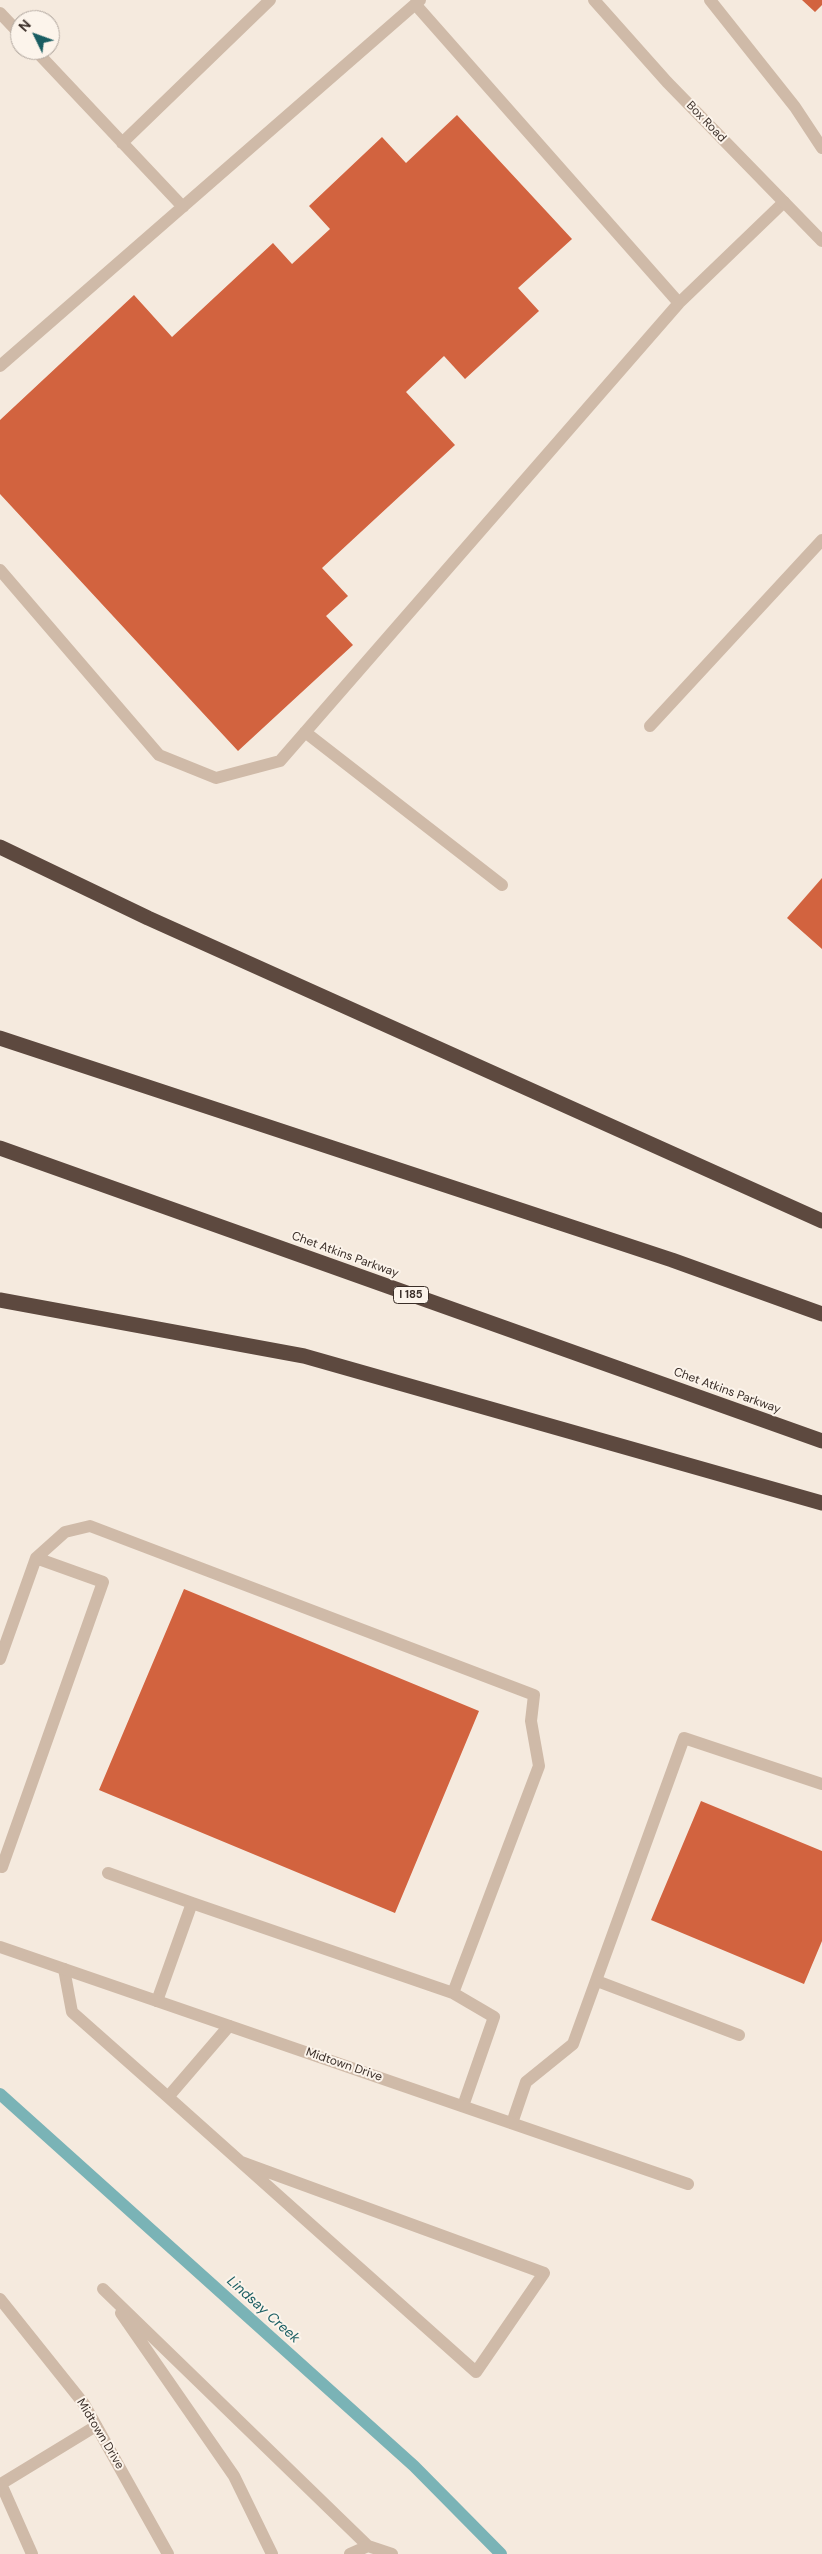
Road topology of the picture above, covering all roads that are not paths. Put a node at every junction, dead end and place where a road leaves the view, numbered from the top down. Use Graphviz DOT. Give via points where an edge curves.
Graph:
graph roads {
  1 [pos="270,0"];
  2 [pos="594,0"];
  3 [pos="710,0"];
  4 [pos="417,2"];
  5 [pos="0,13"];
  6 [pos="10,24"];
  7 [pos="44,60"];
  8 [pos="122,143"];
  9 [pos="822,148"];
  10 [pos="784,202"];
  11 [pos="183,207"];
  12 [pos="822,241"];
  13 [pos="679,303"];
  14 [pos="0,366"];
  15 [pos="822,540"];
  16 [pos="0,570"];
  17 [pos="650,726"];
  18 [pos="305,732"];
  19 [pos="0,846"];
  20 [pos="502,885"];
  21 [pos="0,1038"];
  22 [pos="0,1148"];
  23 [pos="822,1221"];
  24 [pos="0,1300"];
  25 [pos="822,1314"];
  26 [pos="822,1441"];
  27 [pos="822,1503"];
  28 [pos="36,1558"];
  29 [pos="0,1659"];
  30 [pos="822,1784"];
  31 [pos="0,1866"];
  32 [pos="108,1873"];
  33 [pos="192,1903"];
  34 [pos="0,1947"];
  35 [pos="64,1969"];
  36 [pos="597,1981"];
  37 [pos="453,1993"];
  38 [pos="157,2001"];
  39 [pos="228,2026"];
  40 [pos="740,2035"];
  41 [pos="168,2097"];
  42 [pos="463,2106"];
  43 [pos="512,2123"];
  44 [pos="241,2162"];
  45 [pos="688,2184"];
  46 [pos="0,2299"];
  47 [pos="96,2426"];
  48 [pos="368,2546"];
  49 [pos="32,2554"];
  50 [pos="168,2554"];
  51 [pos="272,2554"];
  52 [pos="350,2554"];
  53 [pos="392,2554"];
  1 -- 8 [label="street"];
  2 -- 10 [label="street, Box Road" via="667,82"];
  3 -- 9 [label="street" via="795,107"];
  4 -- 11 [label="street"];
  4 -- 13 [label="street"];
  5 -- 6 [label="street"];
  7 -- 8 [label="street"];
  8 -- 11 [label="street"];
  10 -- 12 [label="street, Box Road"];
  10 -- 13 [label="street"];
  11 -- 14 [label="street"];
  13 -- 18 [label="street"];
  15 -- 17 [label="street"];
  16 -- 18 [label="street" via="159,755 216,778 280,760"];
  18 -- 20 [label="street"];
  19 -- 23 [label="highway" via="148,918"];
  21 -- 25 [label="highway" via="672,1260"];
  22 -- 26 [label="highway, Chet Atkins Parkway / I 185"];
  24 -- 27 [label="highway" via="304,1356"];
  28 -- 29 [label="street"];
  28 -- 31 [label="street" via="103,1582"];
  28 -- 37 [label="street" via="65,1532 90,1526 534,1694 531,1721 539,1766"];
  30 -- 36 [label="street" via="684,1738"];
  32 -- 33 [label="street"];
  33 -- 37 [label="street"];
  33 -- 38 [label="street"];
  34 -- 35 [label="street, Midtown Drive"];
  35 -- 38 [label="street, Midtown Drive"];
  35 -- 41 [label="street" via="72,2012"];
  36 -- 40 [label="street"];
  36 -- 43 [label="street" via="573,2044 526,2082"];
  37 -- 42 [label="street" via="494,2017"];
  38 -- 39 [label="street, Midtown Drive"];
  39 -- 41 [label="street"];
  39 -- 42 [label="street, Midtown Drive"];
  41 -- 44 [label="street"];
  42 -- 43 [label="street, Midtown Drive"];
  43 -- 45 [label="street, Midtown Drive"];
  44 -- 44 [label="street" via="476,2372 544,2273 360,2206"];
  46 -- 47 [label="street, Midtown Drive" via="84,2404"];
  47 -- 49 [label="street" via="1,2484"];
  47 -- 50 [label="street, Midtown Drive"];
  48 -- 51 [label="street" via="103,2289 234,2476"];
  48 -- 52 [label="street"];
  48 -- 53 [label="street"];
}
